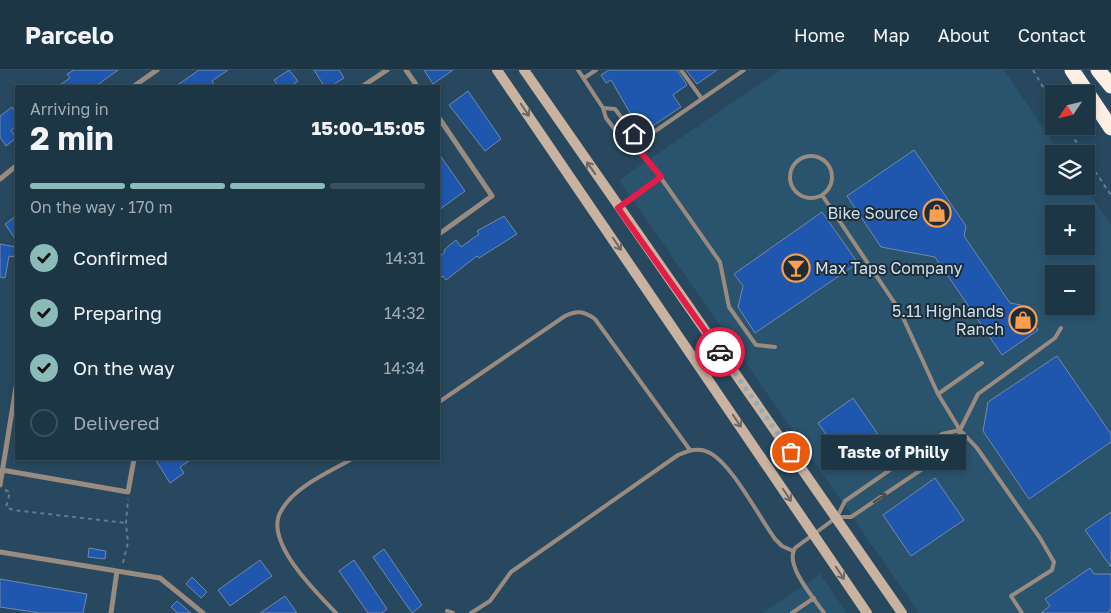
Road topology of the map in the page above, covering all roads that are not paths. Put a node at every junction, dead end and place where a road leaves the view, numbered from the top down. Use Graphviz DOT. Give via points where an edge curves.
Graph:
graph roads {
  1 [pos="157,70"];
  2 [pos="387,70"];
  3 [pos="406,70"];
  4 [pos="497,70"];
  5 [pos="524,70"];
  6 [pos="578,70"];
  7 [pos="596,70"];
  8 [pos="681,70"];
  9 [pos="744,70"];
  10 [pos="1072,70"];
  11 [pos="1098,70"];
  12 [pos="584,78"];
  13 [pos="135,85"];
  14 [pos="364,85"];
  15 [pos="416,85"];
  16 [pos="1111,86"];
  17 [pos="702,99"];
  18 [pos="603,108"];
  19 [pos="440,119"];
  20 [pos="1111,128"];
  21 [pos="648,136"];
  22 [pos="639,150"];
  23 [pos="15,167"];
  24 [pos="661,177"];
  25 [pos="0,179"];
  26 [pos="822,195"];
  27 [pos="618,208"];
  28 [pos="440,233"];
  29 [pos="1061,328"];
  30 [pos="775,346"];
  31 [pos="982,363"];
  32 [pos="15,393"];
  33 [pos="938,394"];
  34 [pos="440,401"];
  35 [pos="960,430"];
  36 [pos="690,450"];
  37 [pos="134,460"];
  38 [pos="350,460"];
  39 [pos="2,470"];
  40 [pos="0,484"];
  41 [pos="837,517"];
  42 [pos="814,534"];
  43 [pos="793,551"];
  44 [pos="0,552"];
  45 [pos="117,571"];
  46 [pos="814,598"];
  47 [pos="447,611"];
  48 [pos="111,613"];
  49 [pos="203,613"];
  50 [pos="336,613"];
  51 [pos="453,613"];
  52 [pos="471,613"];
  53 [pos="792,613"];
  54 [pos="824,613"];
  55 [pos="867,613"];
  56 [pos="902,613"];
  57 [pos="1022,613"];
  1 -- 13 [label="street"];
  2 -- 14 [label="street"];
  3 -- 15 [label="street"];
  4 -- 42 [label="main road, one-way"];
  27 -- 5 [label="main road, one-way"];
  6 -- 12 [label="lane"];
  7 -- 12 [label="lane"];
  8 -- 17 [label="lane"];
  9 -- 17 [label="lane"];
  10 -- 20 [label="highway"];
  11 -- 16 [label="highway"];
  12 -- 18 [label="lane"];
  17 -- 21 [label="lane"];
  18 -- 22 [label="lane" via="606,118 629,148"];
  18 -- 22 [label="lane" via="615,109 640,142"];
  19 -- 28 [label="street" via="492,196"];
  22 -- 24 [label="lane"];
  23 -- 25 [label="street"];
  24 -- 27 [label="lane"];
  24 -- 30 [label="lane" via="720,262 727,301 737,321 756,345"];
  26 -- 26 [label="lane" via="831,185 829,166 819,157 799,159 790,171 795,192 808,198"];
  26 -- 33 [label="lane" via="896,304"];
  27 -- 41 [label="main road"];
  29 -- 35 [label="lane" via="1055,338 978,394"];
  31 -- 33 [label="lane"];
  32 -- 39 [label="street"];
  33 -- 35 [label="lane"];
  34 -- 36 [label="lane" via="576,311 595,319"];
  35 -- 41 [label="lane" via="942,434 845,501"];
  41 -- 35 [label="lane, one-way" via="851,517 944,456 958,445"];
  35 -- 57 [label="lane" via="977,448 1054,562 1052,570 1011,596"];
  36 -- 43 [label="lane" via="708,452 721,461 775,538"];
  36 -- 52 [label="lane" via="678,455 511,572 490,601"];
  37 -- 39 [label="street" via="128,492"];
  38 -- 50 [label="lane" via="293,497 281,510 276,526 283,549"];
  39 -- 40 [label="street"];
  41 -- 42 [label="lane"];
  41 -- 56 [label="main road"];
  42 -- 43 [label="lane"];
  42 -- 55 [label="main road, one-way"];
  43 -- 46 [label="lane" via="792,564"];
  44 -- 45 [label="street"];
  45 -- 48 [label="street"];
  45 -- 49 [label="street" via="165,580"];
  46 -- 53 [label="lane"];
  46 -- 54 [label="lane"];
  47 -- 51 [label="lane"];
}
